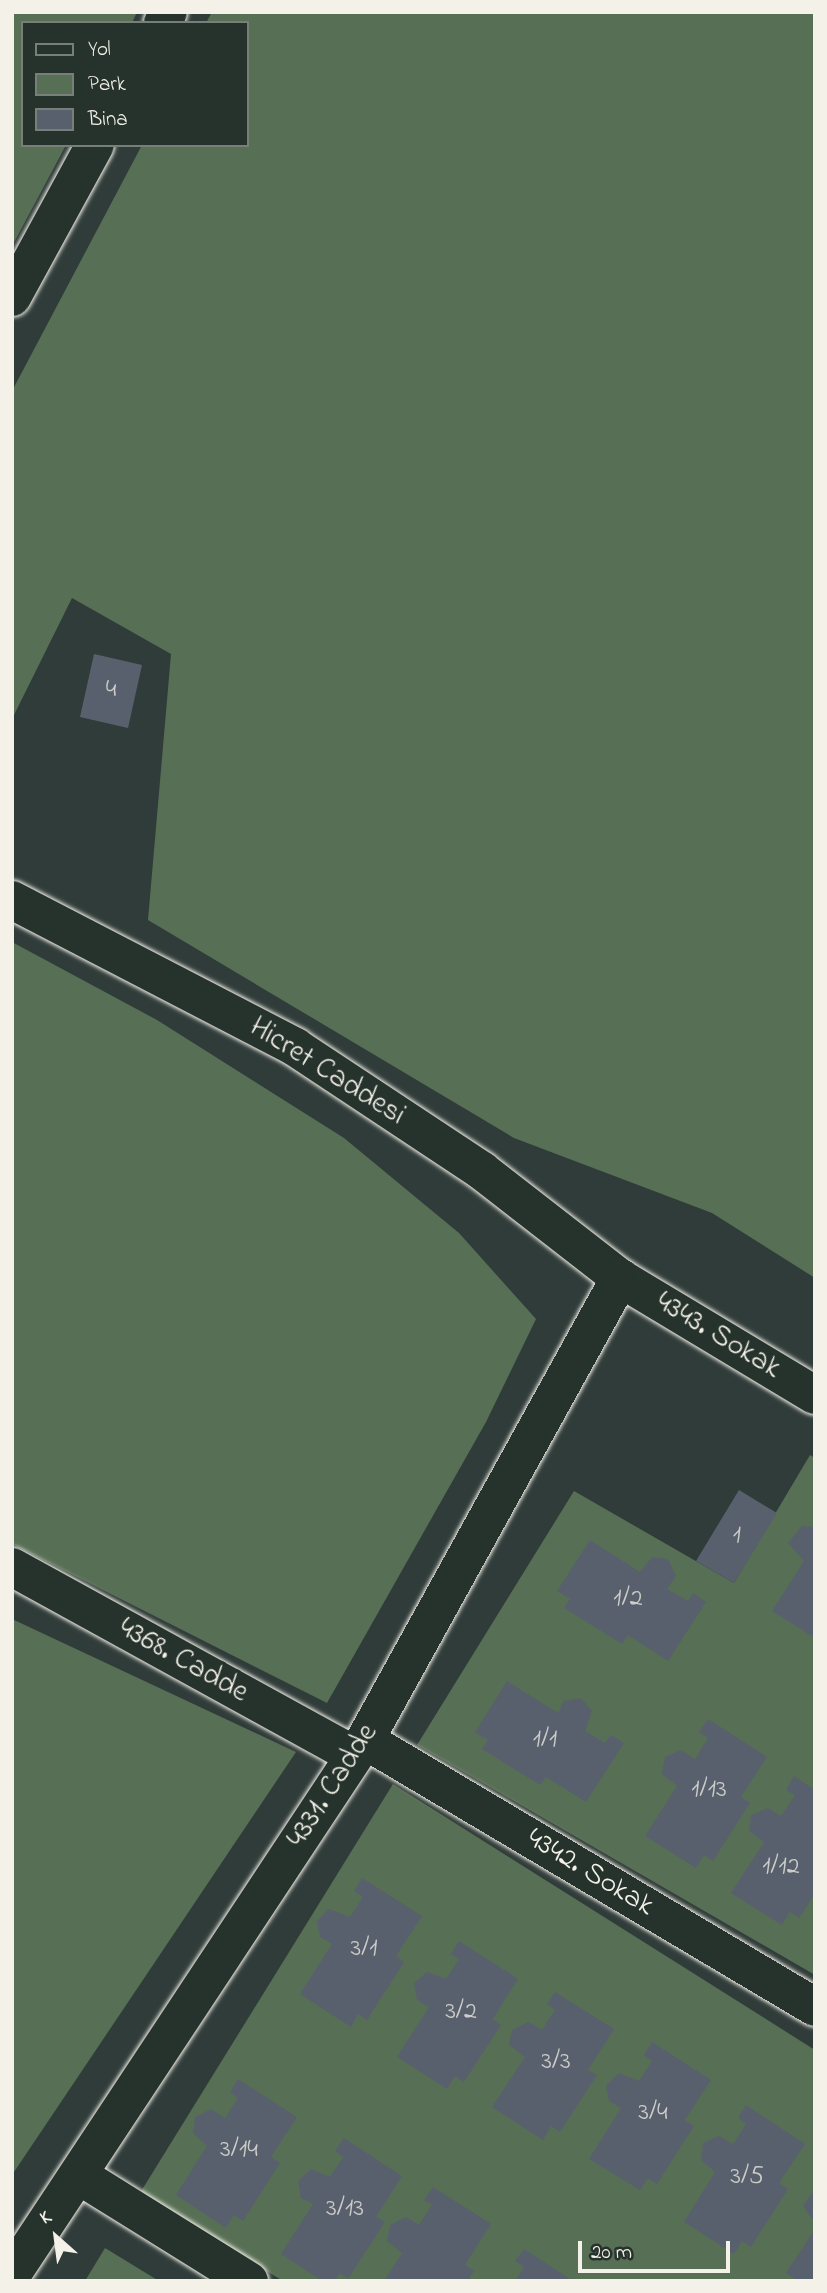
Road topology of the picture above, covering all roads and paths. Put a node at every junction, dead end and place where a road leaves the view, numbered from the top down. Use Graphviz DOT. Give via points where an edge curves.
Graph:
graph roads {
  1 [pos="95,147"];
  2 [pos="12,297"];
  3 [pos="12,900"];
  4 [pos="621,1278"];
  5 [pos="815,1395"];
  6 [pos="12,1567"];
  7 [pos="359,1748"];
  8 [pos="815,2007"];
  9 [pos="80,2176"];
  10 [pos="12,2274"];
  11 [pos="248,2281"];
  1 -- 2 [label="street"];
  3 -- 4 [label="street, Hicret Caddesi" via="295,1046 482,1171"];
  4 -- 5 [label="street, 4343. Sokak"];
  4 -- 7 [label="street, 4331. Cadde"];
  6 -- 7 [label="street, 4368. Cadde"];
  7 -- 8 [label="street, 4342. Sokak"];
  7 -- 9 [label="street, 4331. Cadde"];
  9 -- 10 [label="street, 4331. Cadde"];
  9 -- 11 [label="street"];
}
